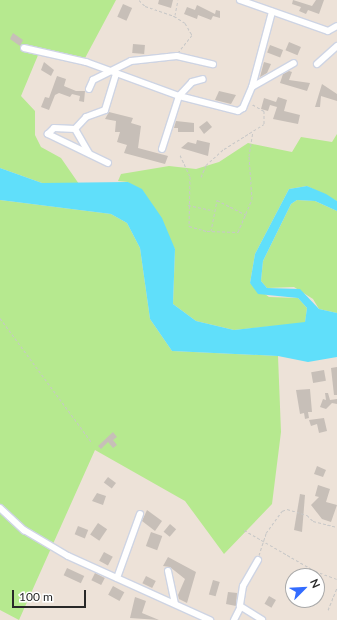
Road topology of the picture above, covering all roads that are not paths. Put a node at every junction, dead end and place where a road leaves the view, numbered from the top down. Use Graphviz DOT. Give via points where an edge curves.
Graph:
graph roads {
  1 [pos="240,0"];
  2 [pos="272,12"];
  3 [pos="337,26"];
  4 [pos="337,46"];
  5 [pos="24,48"];
  6 [pos="294,63"];
  7 [pos="214,64"];
  8 [pos="317,64"];
  9 [pos="113,73"];
  10 [pos="203,79"];
  11 [pos="252,87"];
  12 [pos="89,89"];
  13 [pos="179,96"];
  14 [pos="75,129"];
  15 [pos="162,149"];
  16 [pos="89,154"];
  17 [pos="108,163"];
  18 [pos="0,508"];
  19 [pos="140,514"];
  20 [pos="258,560"];
  21 [pos="168,571"];
  22 [pos="117,578"];
  23 [pos="175,603"];
  24 [pos="240,608"];
  25 [pos="210,620"];
  26 [pos="234,620"];
  27 [pos="262,620"];
  1 -- 2 [label="street"];
  2 -- 3 [label="street" via="328,31"];
  2 -- 11 [label="street"];
  4 -- 8 [label="street"];
  5 -- 9 [label="street" via="86,62"];
  6 -- 11 [label="street"];
  7 -- 9 [label="street" via="177,56 131,60"];
  9 -- 12 [label="street" via="92,80"];
  9 -- 13 [label="street"];
  9 -- 14 [label="street" via="105,110 86,117"];
  10 -- 13 [label="street" via="192,82"];
  11 -- 13 [label="street" via="244,108 238,111"];
  13 -- 15 [label="street"];
  14 -- 16 [label="street"];
  14 -- 16 [label="street" via="54,128 48,136"];
  16 -- 17 [label="street"];
  18 -- 22 [label="street" via="9,518 38,538"];
  19 -- 22 [label="street"];
  20 -- 24 [label="street" via="243,586"];
  21 -- 23 [label="street"];
  22 -- 23 [label="street"];
  23 -- 25 [label="street"];
  24 -- 26 [label="street"];
  24 -- 27 [label="street"];
}
